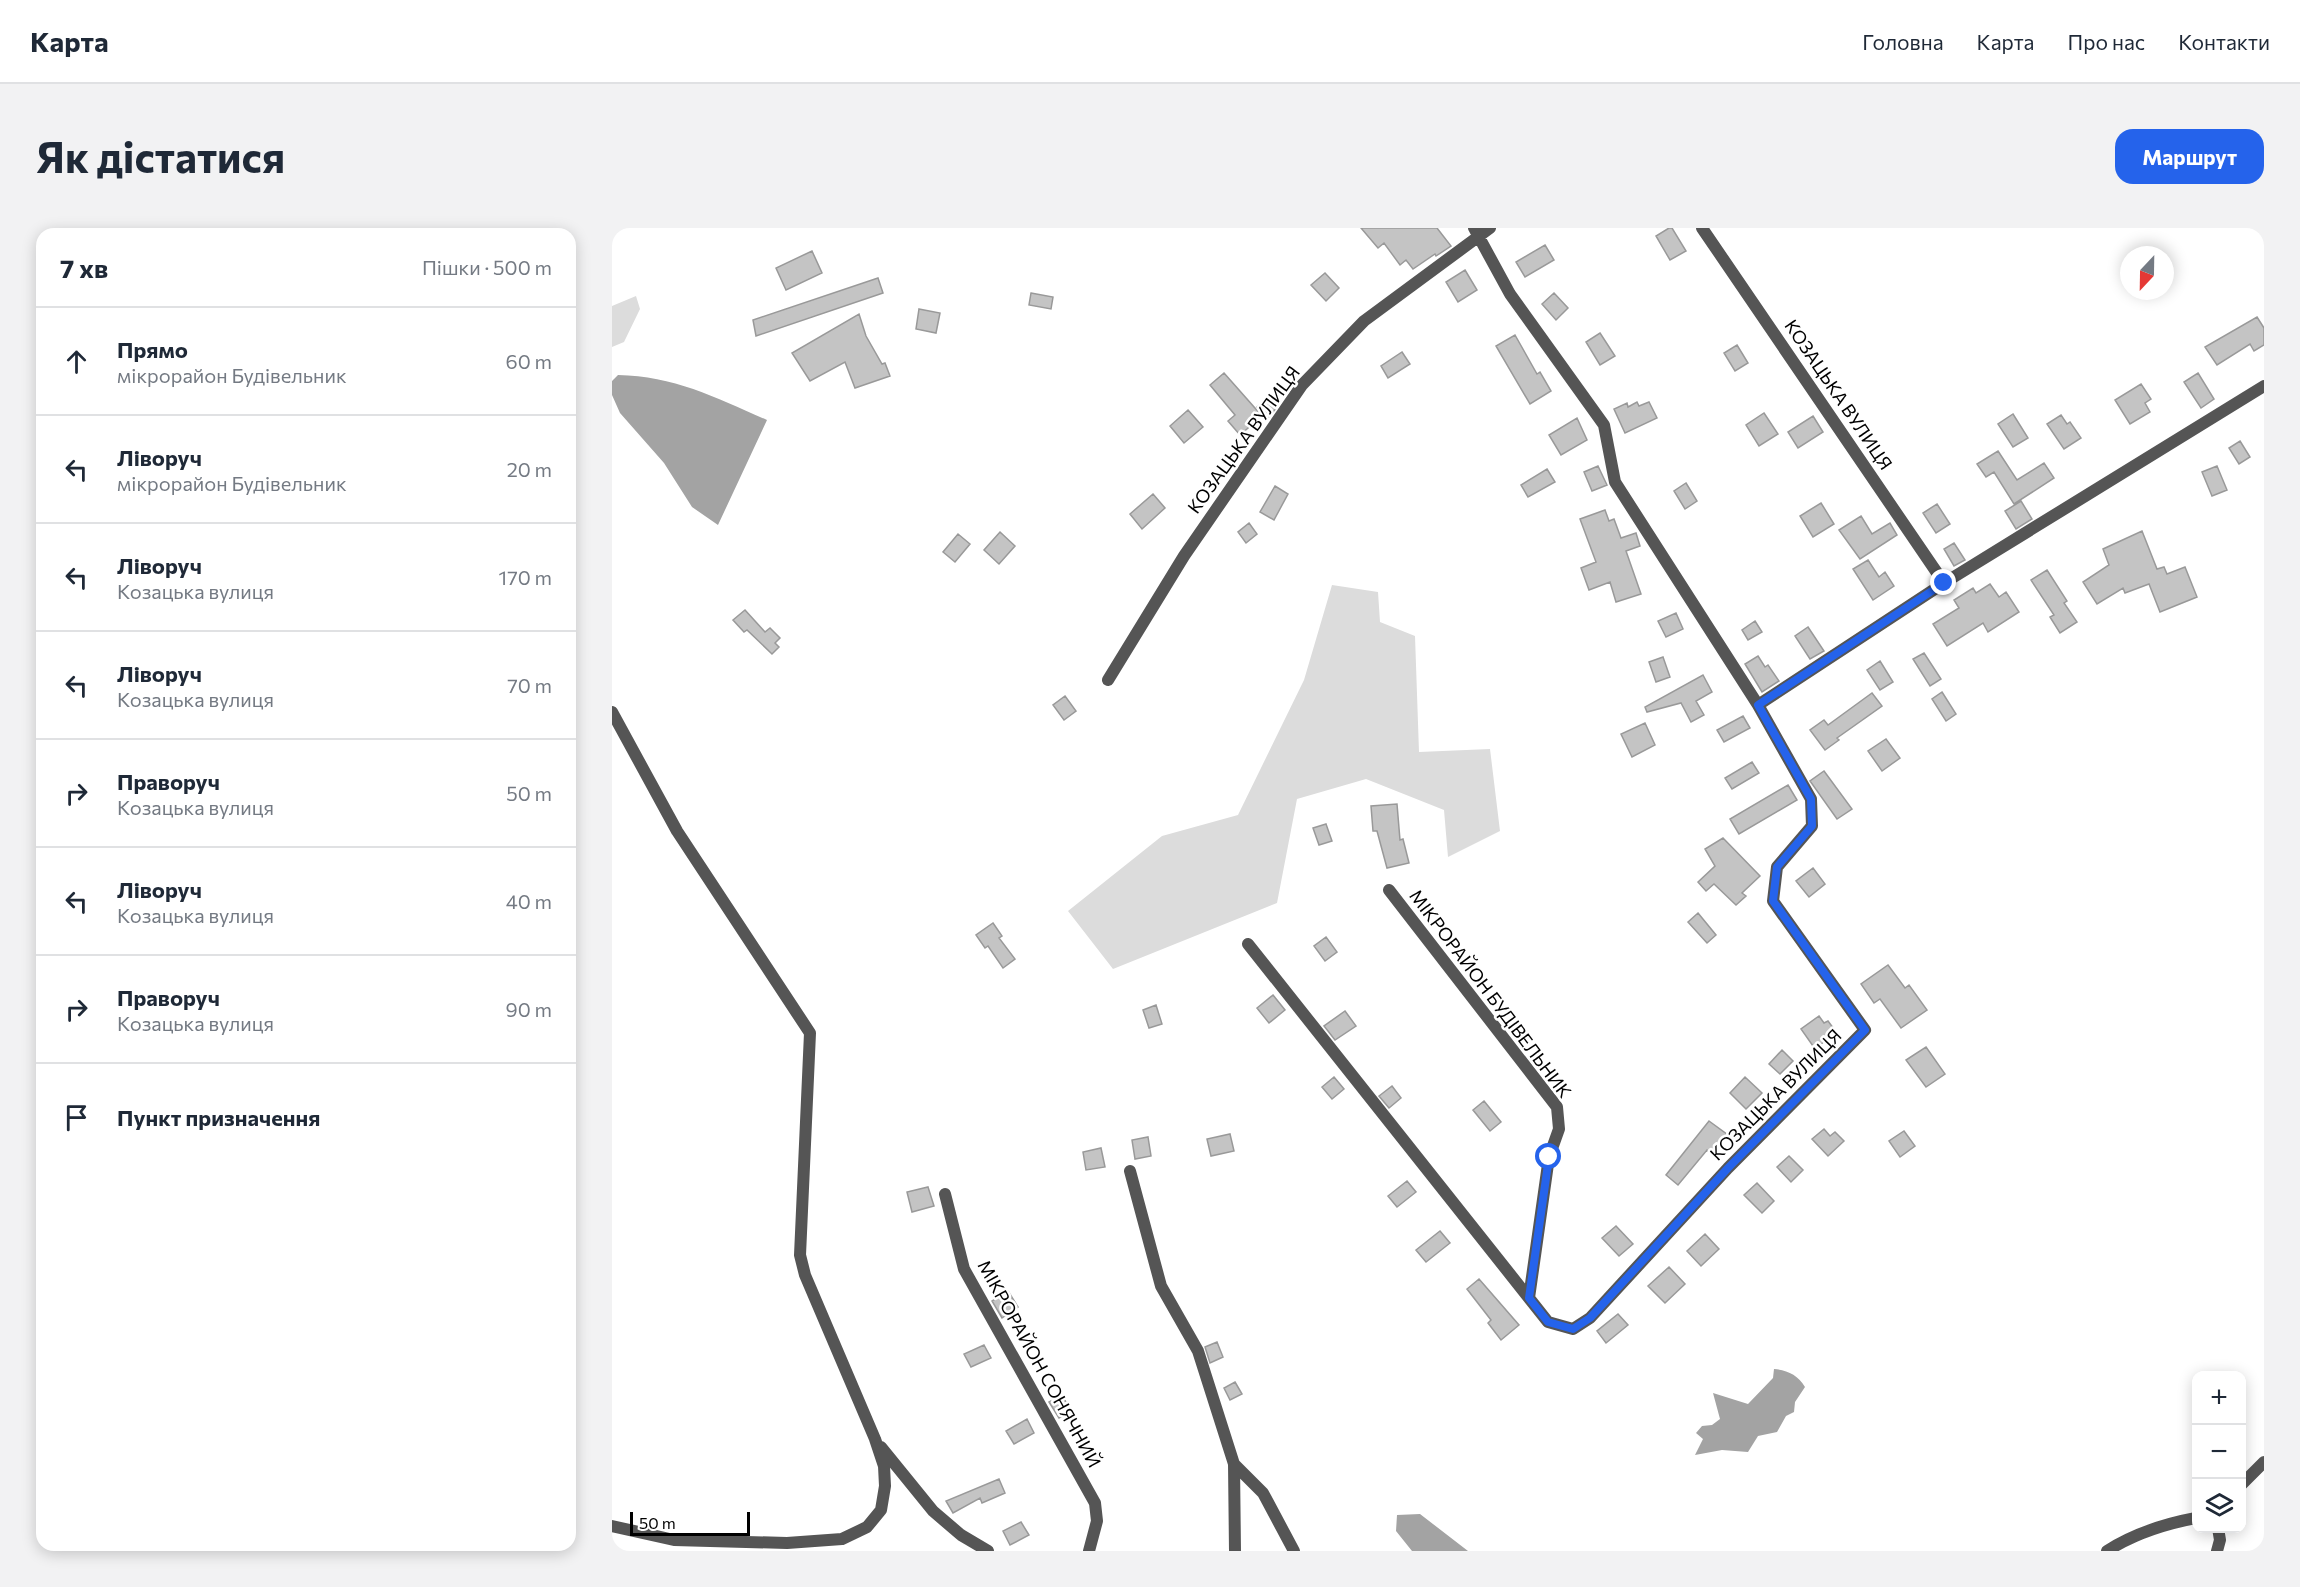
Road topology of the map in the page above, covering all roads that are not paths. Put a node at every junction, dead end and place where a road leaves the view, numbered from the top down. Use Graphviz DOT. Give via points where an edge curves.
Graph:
graph roads {
  1 [pos="1702,228"];
  2 [pos="1481,230"];
  3 [pos="2264,386"];
  4 [pos="1944,583"];
  5 [pos="1108,680"];
  6 [pos="1758,705"];
  7 [pos="612,712"];
  8 [pos="1389,890"];
  9 [pos="1248,944"];
  10 [pos="1130,1171"];
  11 [pos="945,1194"];
  12 [pos="1529,1298"];
  13 [pos="875,1439"];
  14 [pos="2264,1462"];
  15 [pos="1234,1464"];
  16 [pos="2246,1479"];
  17 [pos="2192,1519"];
  18 [pos="612,1526"];
  19 [pos="2219,1533"];
  20 [pos="672,1545"];
  21 [pos="988,1551"];
  22 [pos="1089,1551"];
  23 [pos="1235,1551"];
  24 [pos="1294,1551"];
  25 [pos="2107,1551"];
  26 [pos="2217,1551"];
  1 -- 4 [label="street, КОЗАЦЬКА ВУЛИЦЯ"];
  2 -- 5 [label="street, КОЗАЦЬКА ВУЛИЦЯ" via="1364,321 1302,385 1184,556"];
  2 -- 6 [label="street, КОЗАЦЬКА ВУЛИЦЯ" via="1510,294 1604,425 1615,482"];
  3 -- 4 [label="street"];
  4 -- 6 [label="street"];
  6 -- 12 [label="street, КОЗАЦЬКА ВУЛИЦЯ" via="1811,799 1812,826 1777,867 1773,901 1865,1030 1728,1168 1590,1318 1573,1329 1548,1322"];
  7 -- 13 [label="street" via="677,831 810,1033 800,1255"];
  8 -- 12 [label="street, МІКРОРАЙОН БУДІВЕЛЬНИК" via="1557,1107 1559,1129 1549,1157"];
  9 -- 12 [label="street"];
  10 -- 15 [label="street" via="1161,1286 1198,1351"];
  11 -- 22 [label="street, МІКРОРАЙОН СОНЯЧНИЙ" via="964,1269 1095,1503 1097,1521"];
  13 -- 20 [label="street" via="884,1466 885,1486 881,1510 867,1527 842,1539"];
  13 -- 21 [label="street" via="933,1511"];
  14 -- 16 [label="street"];
  15 -- 23 [label="street"];
  15 -- 24 [label="street" via="1263,1493"];
  17 -- 25 [label="street" via="2129,1537"];
  18 -- 20 [label="street"];
  19 -- 26 [label="street"];
}
